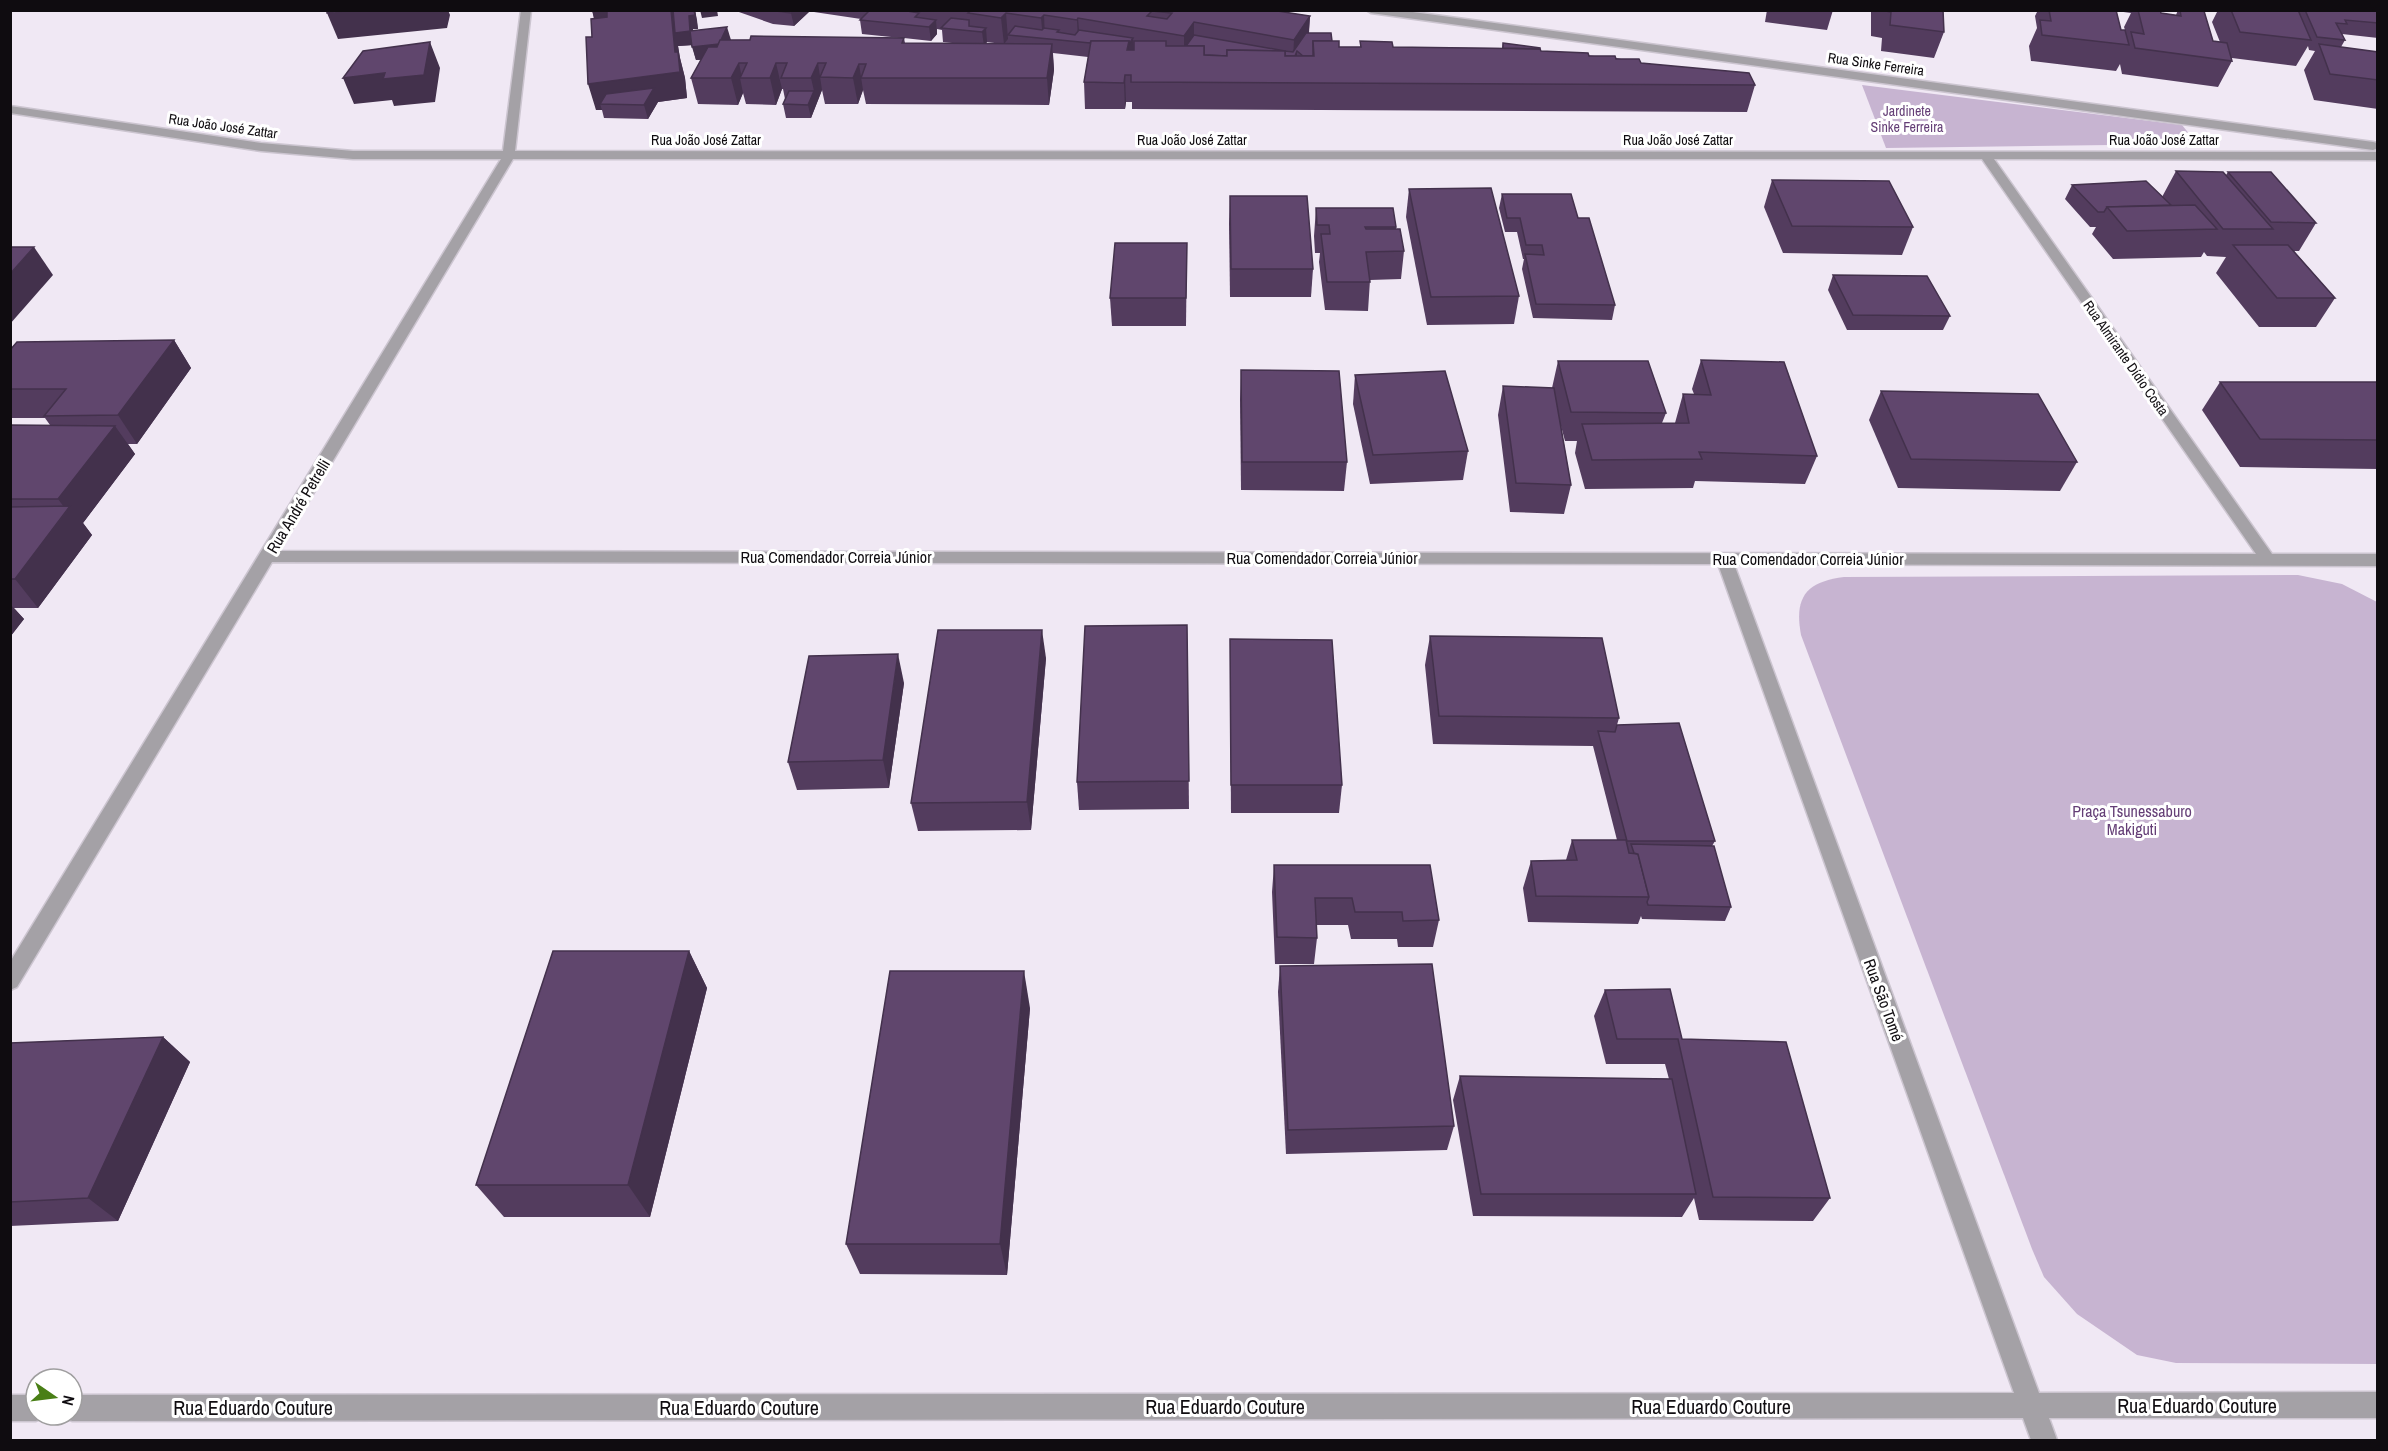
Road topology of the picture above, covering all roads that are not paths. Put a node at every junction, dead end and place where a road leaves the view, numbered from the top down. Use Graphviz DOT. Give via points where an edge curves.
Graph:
graph roads {
  1 [pos="525,10"];
  2 [pos="1371,10"];
  3 [pos="1433,15"];
  4 [pos="10,110"];
  5 [pos="2378,146"];
  6 [pos="509,155"];
  7 [pos="1985,155"];
  8 [pos="2378,156"];
  9 [pos="267,556"];
  10 [pos="1724,558"];
  11 [pos="2268,560"];
  12 [pos="2378,560"];
  13 [pos="10,981"];
  14 [pos="2378,1405"];
  15 [pos="2032,1406"];
  16 [pos="84,1408"];
  17 [pos="2044,1440"];
  1 -- 6 [label="street, Rua André Petrelli"];
  2 -- 3 [label="street, Rua Sinke Ferreira"];
  3 -- 5 [label="street, Rua Sinke Ferreira"];
  4 -- 6 [label="street, Rua João José Zattar" via="288,150 353,155"];
  6 -- 7 [label="street, Rua João José Zattar"];
  6 -- 9 [label="street, Rua André Petrelli"];
  7 -- 8 [label="street, Rua João José Zattar"];
  7 -- 11 [label="street, Rua Almirante Dídio Costa"];
  9 -- 10 [label="street, Rua Comendador Correia Júnior"];
  9 -- 13 [label="street, Rua André Petrelli"];
  10 -- 11 [label="street, Rua Comendador Correia Júnior"];
  10 -- 15 [label="street, Rua São Tomé"];
  11 -- 12 [label="street, Rua Comendador Correia Júnior"];
  14 -- 15 [label="street, Rua Eduardo Couture"];
  15 -- 16 [label="street, Rua Eduardo Couture"];
  15 -- 17 [label="street, Rua São Tomé"];
}
